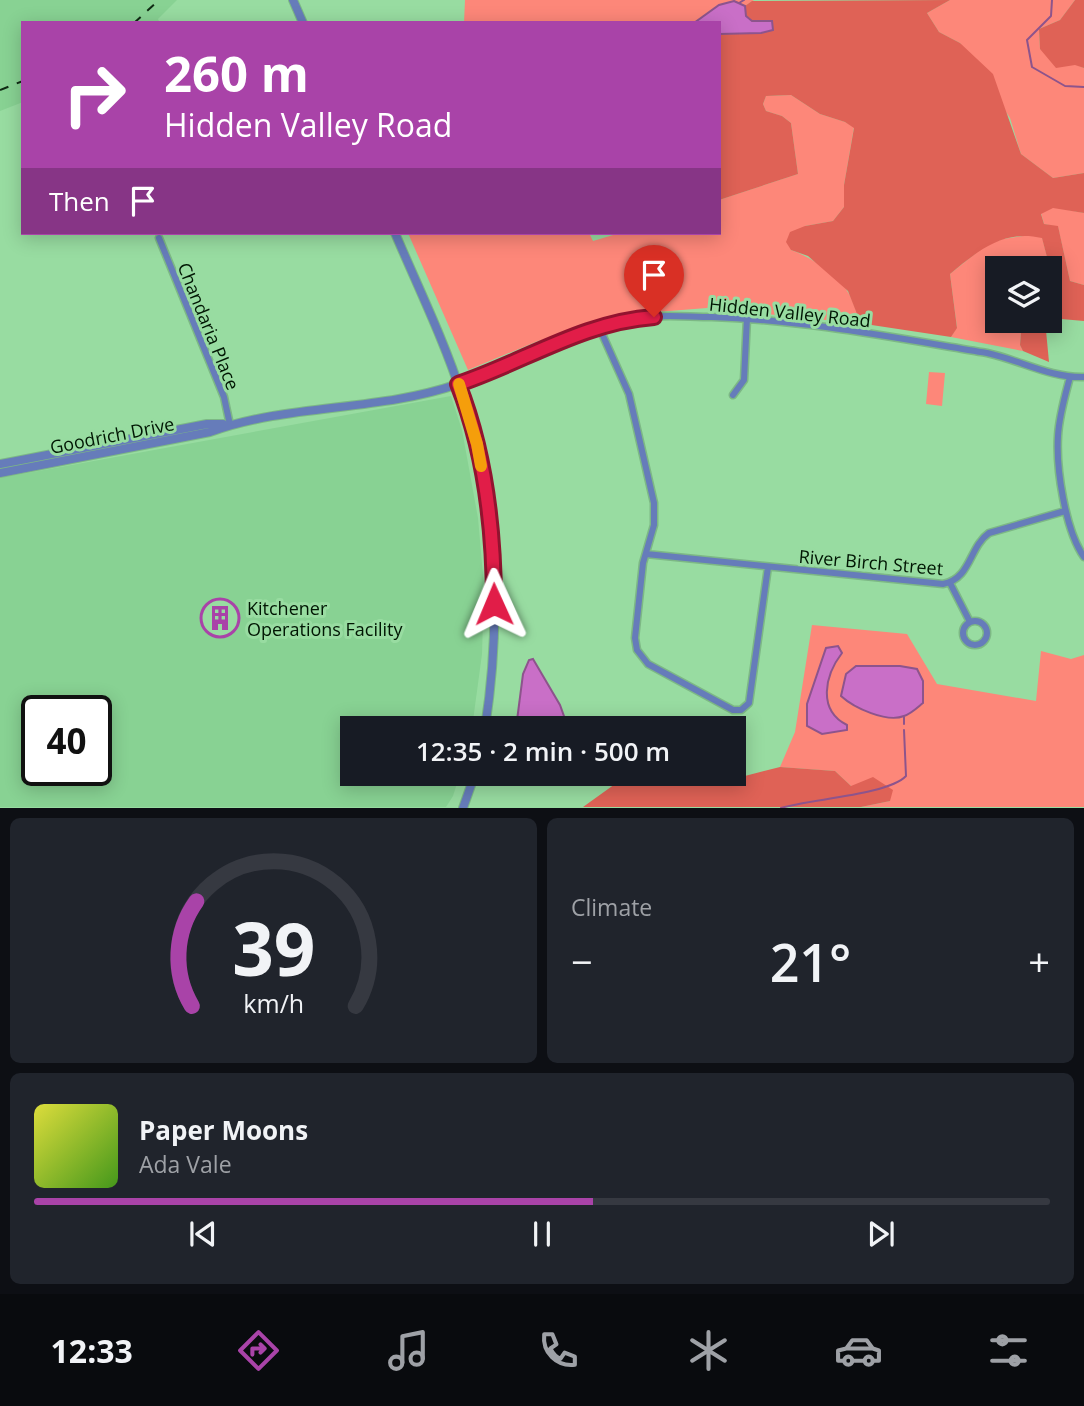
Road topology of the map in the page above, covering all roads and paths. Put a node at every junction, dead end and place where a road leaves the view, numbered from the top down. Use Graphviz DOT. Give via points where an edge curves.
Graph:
graph roads {
  1 [pos="293,0"];
  2 [pos="302,21"];
  3 [pos="396,235"];
  4 [pos="159,238"];
  5 [pos="747,318"];
  6 [pos="599,327"];
  7 [pos="1070,377"];
  8 [pos="1084,377"];
  9 [pos="458,384"];
  10 [pos="733,395"];
  11 [pos="230,425"];
  12 [pos="0,464"];
  13 [pos="0,473"];
  14 [pos="1065,511"];
  15 [pos="646,554"];
  16 [pos="1084,557"];
  17 [pos="768,567"];
  18 [pos="950,583"];
  19 [pos="970,622"];
  20 [pos="486,716"];
  21 [pos="471,786"];
  22 [pos="463,807"];
  1 -- 2 [label="street"];
  3 -- 9 [label="street"];
  4 -- 11 [label="street, Chandaria Place" via="224,397"];
  5 -- 6 [label="street, Hidden Valley Road" via="668,316"];
  5 -- 7 [label="street, Hidden Valley Road" via="987,353"];
  5 -- 10 [label="street" via="744,380"];
  6 -- 9 [label="street, Hidden Valley Road"];
  6 -- 15 [label="street" via="629,394 654,503"];
  7 -- 8 [label="street, Hidden Valley Road"];
  7 -- 14 [label="street" via="1058,436"];
  9 -- 11 [label="street, Goodrich Drive" via="421,396"];
  9 -- 20 [label="street" via="477,444 492,558 493,654"];
  11 -- 12 [label="street, Goodrich Drive" via="207,424"];
  11 -- 13 [label="street, Goodrich Drive"];
  14 -- 16 [label="street"];
  14 -- 18 [label="street, River Birch Street" via="989,533"];
  15 -- 17 [label="street, River Birch Street"];
  15 -- 17 [label="street" via="637,650 648,664 733,710 749,703"];
  17 -- 18 [label="street, River Birch Street"];
  18 -- 19 [label="street"];
  21 -- 22 [label="street"];
}
